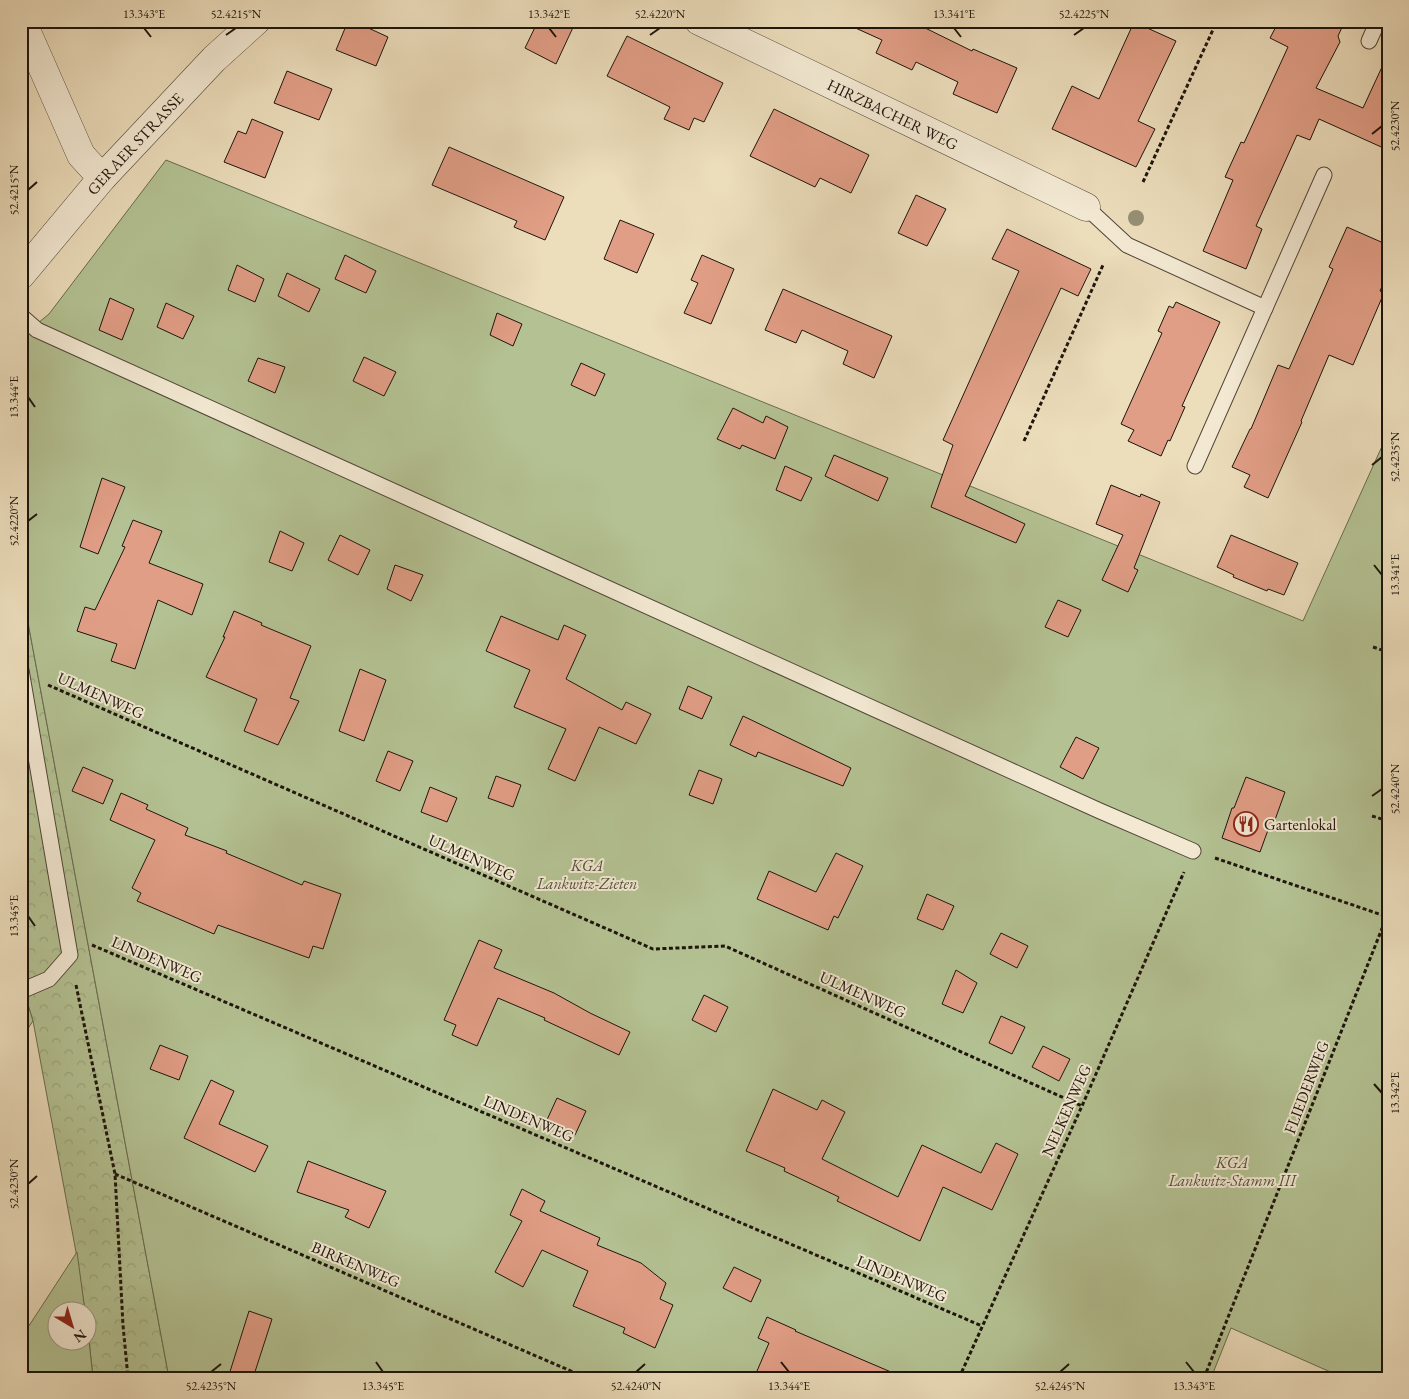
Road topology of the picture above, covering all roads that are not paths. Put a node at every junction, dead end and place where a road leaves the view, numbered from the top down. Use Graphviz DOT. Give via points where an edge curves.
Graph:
graph roads {
  1 [pos="22,21"];
  2 [pos="256,21"];
  3 [pos="699,21"];
  4 [pos="1378,21"];
  5 [pos="1369,41"];
  6 [pos="1324,175"];
  7 [pos="102,178"];
  8 [pos="1086,207"];
  9 [pos="21,274"];
  10 [pos="1265,308"];
  11 [pos="21,316"];
  12 [pos="1195,466"];
  13 [pos="22,672"];
  14 [pos="1193,851"];
  15 [pos="21,991"];
  1 -- 7 [label="street" via="81,155"];
  2 -- 7 [label="street, GERAER STRASSE" via="214,59"];
  3 -- 8 [label="street, HIRZBACHER WEG"];
  4 -- 5 [label="lane"];
  6 -- 10 [label="lane"];
  7 -- 9 [label="street, GERAER STRASSE"];
  8 -- 10 [label="lane" via="1127,245"];
  10 -- 12 [label="lane"];
  11 -- 14 [label="lane" via="37,330 1100,812"];
  13 -- 15 [label="lane" via="70,956 49,979"];
}
